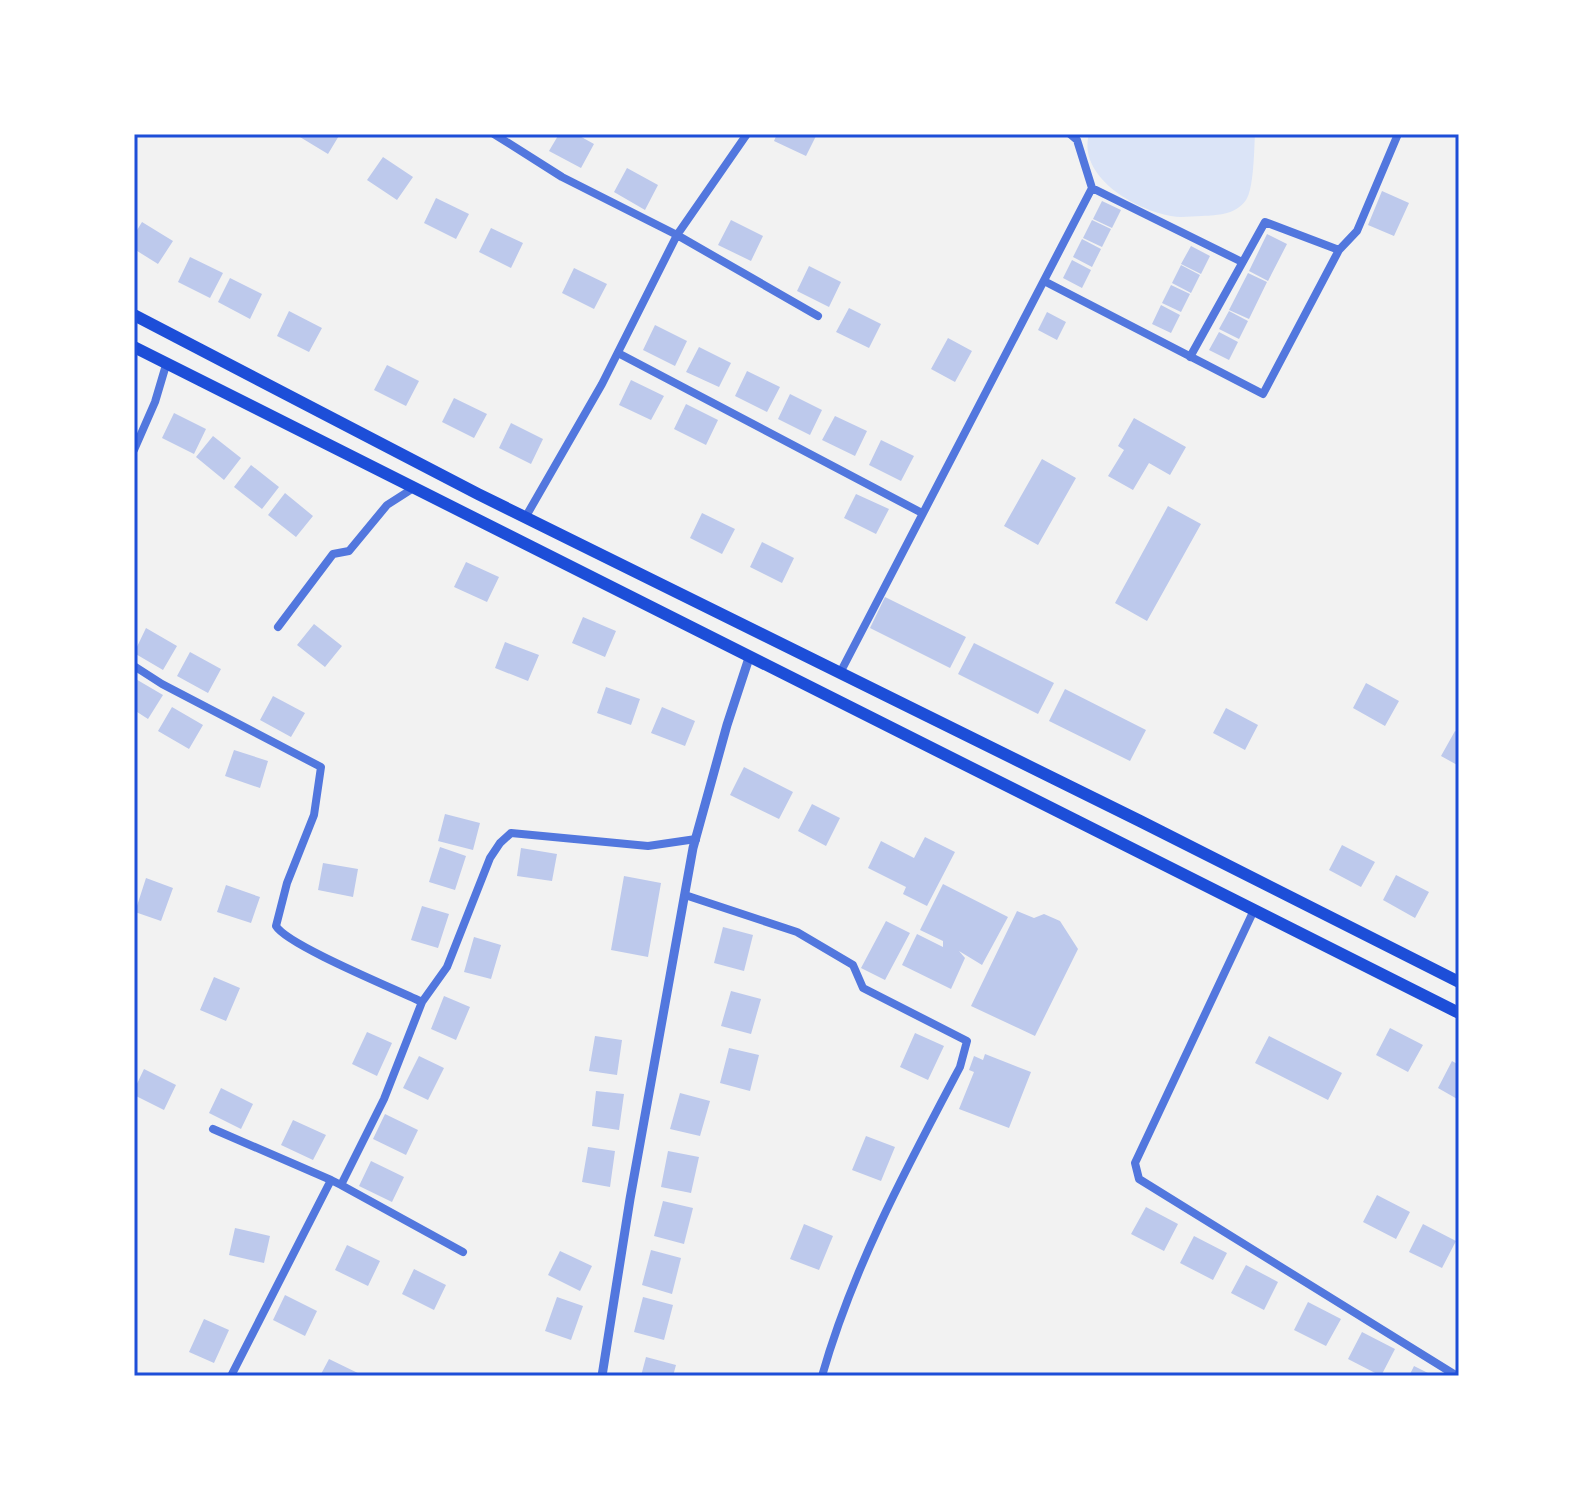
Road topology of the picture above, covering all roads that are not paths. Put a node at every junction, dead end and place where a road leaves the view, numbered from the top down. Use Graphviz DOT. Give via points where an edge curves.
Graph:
graph roads {
  1 [pos="494,134"];
  2 [pos="747,134"];
  3 [pos="1070,134"];
  4 [pos="1398,134"];
  5 [pos="1092,188"];
  6 [pos="677,235"];
  7 [pos="1339,250"];
  8 [pos="1242,262"];
  9 [pos="1044,281"];
  10 [pos="134,315"];
  11 [pos="818,316"];
  12 [pos="134,347"];
  13 [pos="618,353"];
  14 [pos="1190,357"];
  15 [pos="166,365"];
  16 [pos="134,450"];
  17 [pos="412,489"];
  18 [pos="922,513"];
  19 [pos="525,518"];
  20 [pos="278,627"];
  21 [pos="749,658"];
  22 [pos="134,666"];
  23 [pos="840,673"];
  24 [pos="696,839"];
  25 [pos="685,895"];
  26 [pos="1254,910"];
  27 [pos="1459,982"];
  28 [pos="422,1002"];
  29 [pos="1459,1013"];
  30 [pos="213,1129"];
  31 [pos="331,1180"];
  32 [pos="341,1185"];
  33 [pos="463,1252"];
  34 [pos="231,1376"];
  35 [pos="602,1376"];
  36 [pos="822,1376"];
  37 [pos="1457,1376"];
  1 -- 6 [label="street" via="562,177"];
  2 -- 6 [label="street"];
  3 -- 5 [label="street" via="1077,140"];
  4 -- 7 [label="street" via="1357,231"];
  5 -- 8 [label="street"];
  5 -- 9 [label="street"];
  6 -- 11 [label="street"];
  6 -- 13 [label="street"];
  7 -- 8 [label="street" via="1265,222"];
  7 -- 14 [label="street" via="1263,394"];
  8 -- 14 [label="street"];
  9 -- 14 [label="street"];
  9 -- 18 [label="street"];
  10 -- 19 [label="highway"];
  12 -- 15 [label="highway"];
  13 -- 18 [label="street"];
  13 -- 19 [label="street"];
  15 -- 16 [label="street"];
  15 -- 17 [label="highway"];
  17 -- 20 [label="street" via="387,505 349,551 333,554"];
  17 -- 21 [label="highway"];
  18 -- 23 [label="street"];
  19 -- 23 [label="highway"];
  21 -- 24 [label="street"];
  21 -- 26 [label="highway"];
  22 -- 28 [label="street" via="321,767 314,815 276,926 280,934"];
  23 -- 27 [label="highway"];
  24 -- 25 [label="street"];
  24 -- 28 [label="street" via="648,846 511,833 490,858 447,967"];
  25 -- 35 [label="street"];
  25 -- 36 [label="street" via="797,932 853,965 863,988 967,1041 960,1067 880,1222 836,1325"];
  26 -- 29 [label="highway"];
  26 -- 37 [label="street" via="1135,1163 1139,1179"];
  28 -- 32 [label="street" via="384,1099"];
  30 -- 31 [label="street"];
  31 -- 32 [label="street"];
  31 -- 34 [label="street"];
  32 -- 33 [label="street"];
}
